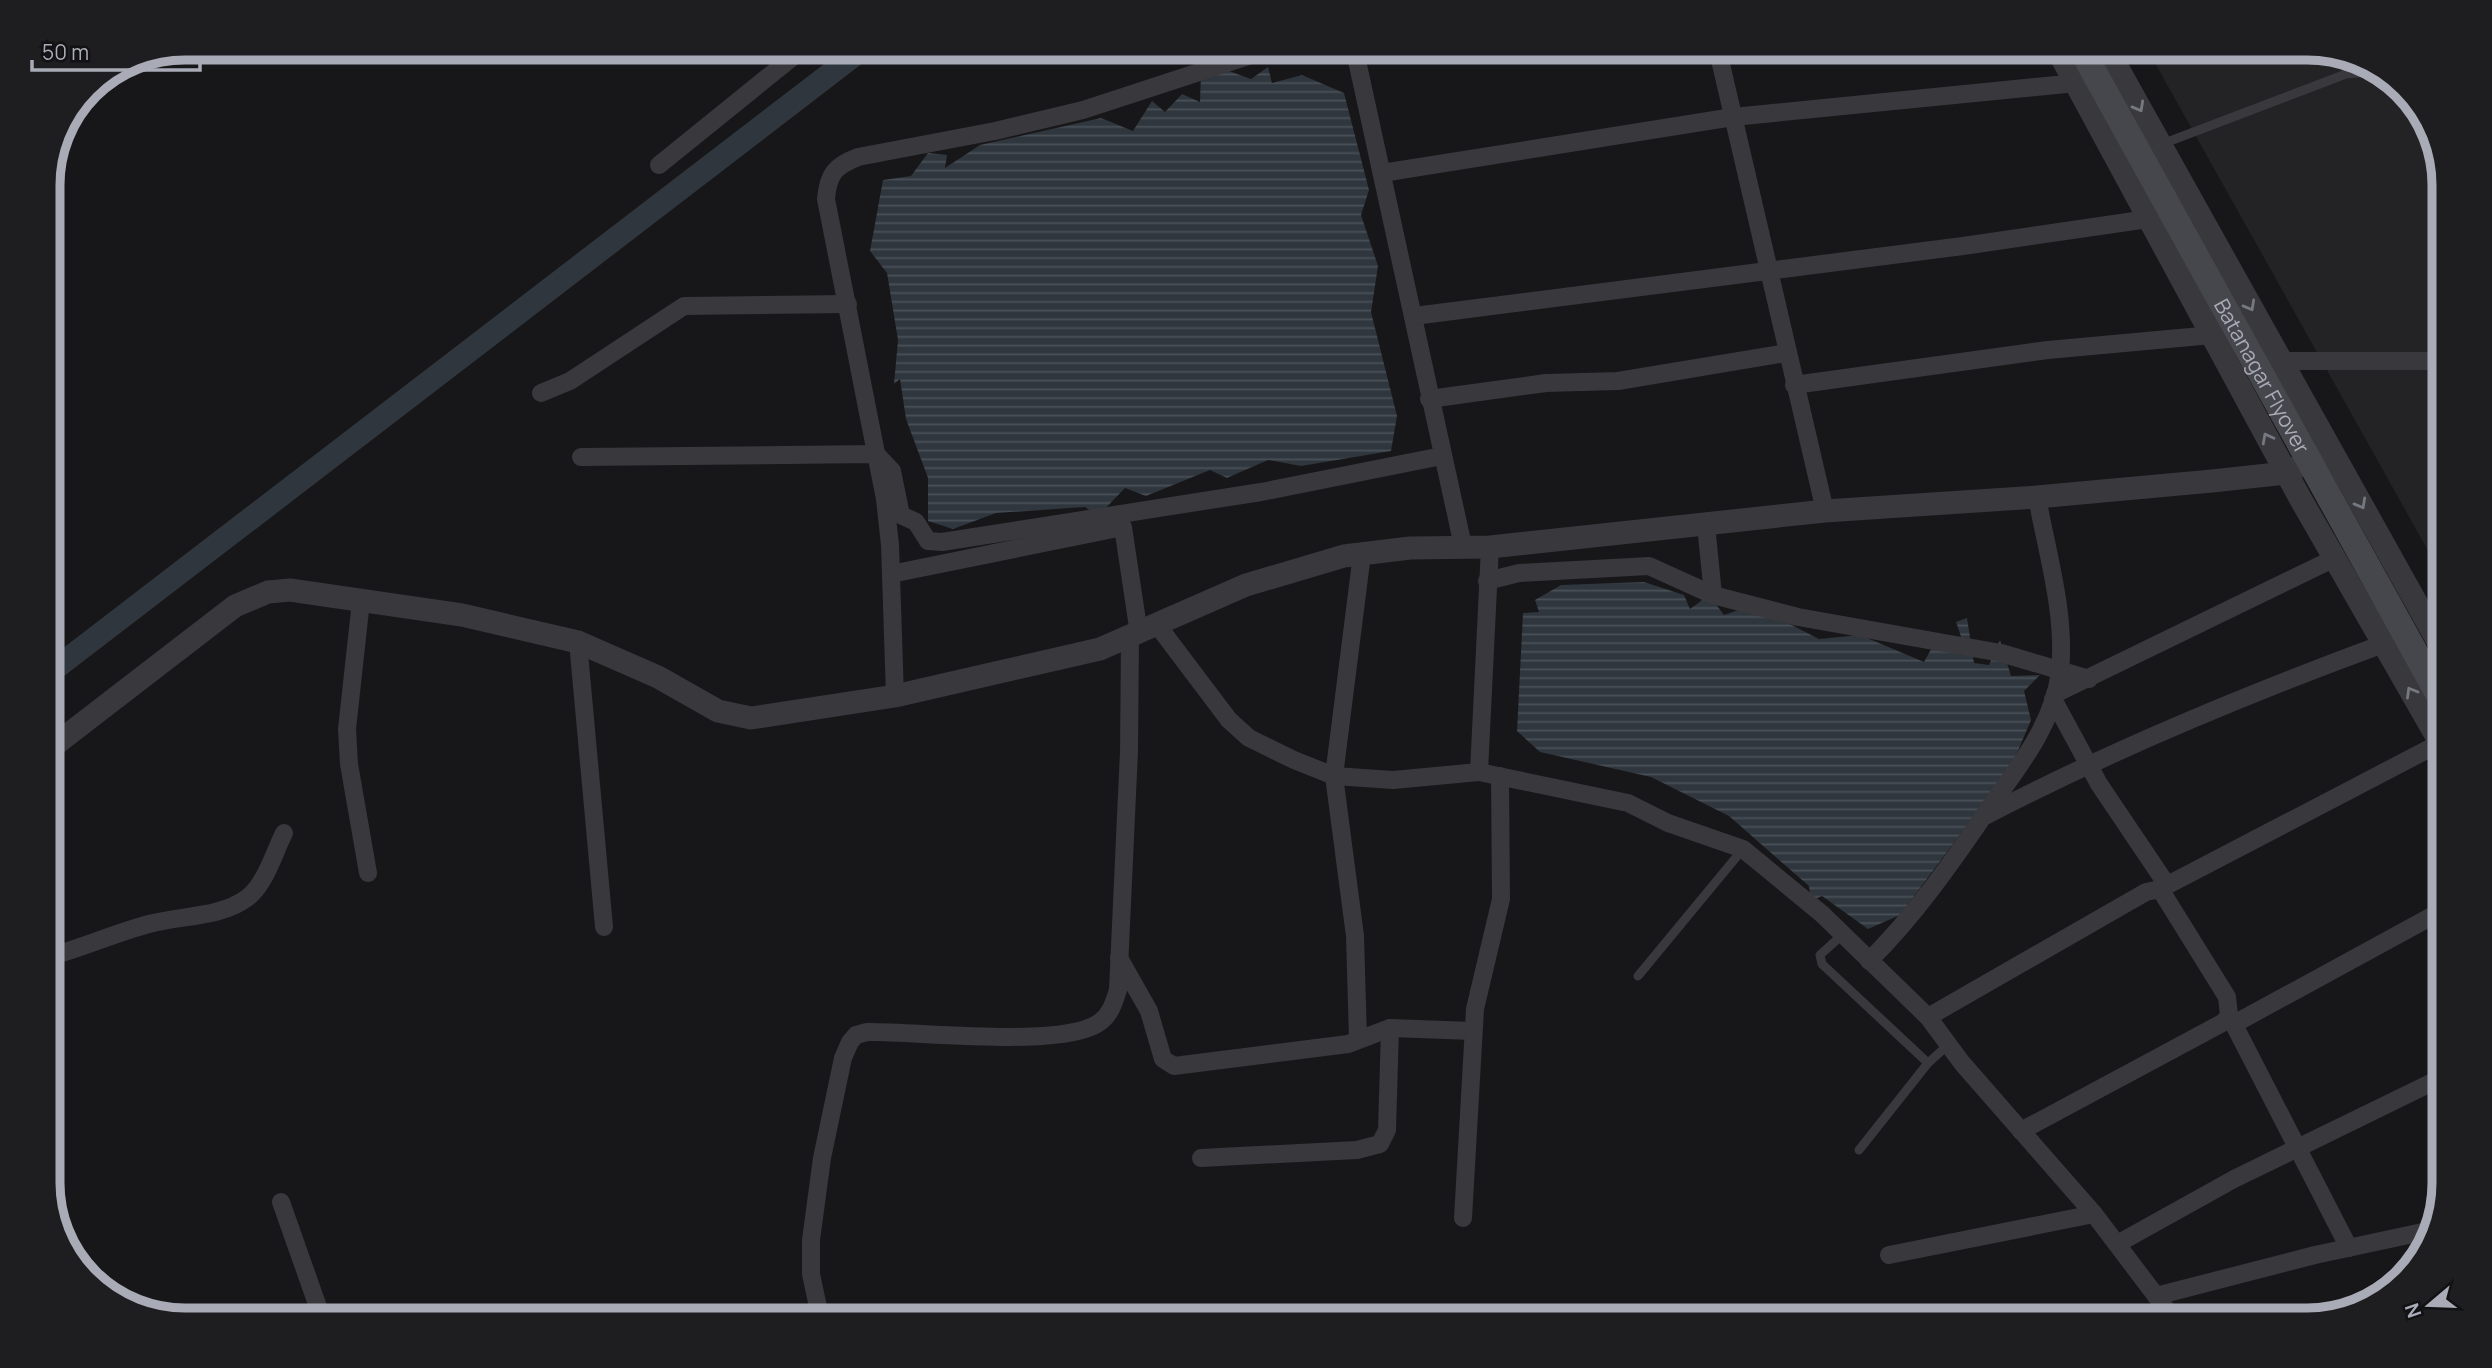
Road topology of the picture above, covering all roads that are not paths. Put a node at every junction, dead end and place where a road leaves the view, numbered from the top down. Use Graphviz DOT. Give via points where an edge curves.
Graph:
graph roads {
  1 [pos="789,60"];
  2 [pos="1236,60"];
  3 [pos="1357,60"];
  4 [pos="1720,60"];
  5 [pos="2063,60"];
  6 [pos="2087,60"];
  7 [pos="2113,60"];
  8 [pos="2364,73"];
  9 [pos="2076,83"];
  10 [pos="1733,117"];
  11 [pos="2160,145"];
  12 [pos="659,165"];
  13 [pos="1382,173"];
  14 [pos="2148,219"];
  15 [pos="1770,271"];
  16 [pos="848,304"];
  17 [pos="1414,317"];
  18 [pos="2212,335"];
  19 [pos="1786,352"];
  20 [pos="2281,361"];
  21 [pos="2432,361"];
  22 [pos="1794,385"];
  23 [pos="2240,387"];
  24 [pos="541,393"];
  25 [pos="1429,399"];
  26 [pos="2330,449"];
  27 [pos="876,454"];
  28 [pos="1442,456"];
  29 [pos="581,457"];
  30 [pos="2286,473"];
  31 [pos="2037,497"];
  32 [pos="1825,511"];
  33 [pos="1706,525"];
  34 [pos="1463,546"];
  35 [pos="1490,547"];
  36 [pos="1362,554"];
  37 [pos="2335,558"];
  38 [pos="891,573"];
  39 [pos="1488,581"];
  40 [pos="1713,595"];
  41 [pos="361,601"];
  42 [pos="2432,631"];
  43 [pos="1142,633"];
  44 [pos="578,642"];
  45 [pos="2383,644"];
  46 [pos="2060,671"];
  47 [pos="2089,679"];
  48 [pos="2432,683"];
  49 [pos="895,696"];
  50 [pos="2054,697"];
  51 [pos="2432,730"];
  52 [pos="60,741"];
  53 [pos="2432,752"];
  54 [pos="2088,763"];
  55 [pos="1479,772"];
  56 [pos="1334,776"];
  57 [pos="1500,776"];
  58 [pos="1983,817"];
  59 [pos="284,833"];
  60 [pos="1743,849"];
  61 [pos="368,873"];
  62 [pos="2164,887"];
  63 [pos="2432,916"];
  64 [pos="604,927"];
  65 [pos="1843,934"];
  66 [pos="60,953"];
  67 [pos="1119,958"];
  68 [pos="1869,961"];
  69 [pos="1638,976"];
  70 [pos="1928,1017"];
  71 [pos="2231,1019"];
  72 [pos="1390,1028"];
  73 [pos="1473,1031"];
  74 [pos="1358,1040"];
  75 [pos="1948,1045"];
  76 [pos="1928,1063"];
  77 [pos="2432,1082"];
  78 [pos="2021,1131"];
  79 [pos="2297,1149"];
  80 [pos="1859,1150"];
  81 [pos="1201,1158"];
  82 [pos="281,1202"];
  83 [pos="2094,1214"];
  84 [pos="1463,1218"];
  85 [pos="2423,1232"];
  86 [pos="2117,1244"];
  87 [pos="2349,1248"];
  88 [pos="1889,1255"];
  89 [pos="2156,1296"];
  90 [pos="318,1308"];
  91 [pos="818,1308"];
  92 [pos="2165,1308"];
  1 -- 12 [label="street"];
  2 -- 16 [label="street" via="1083,110 858,157 839,165 828,179 826,199"];
  3 -- 13 [label="street"];
  4 -- 10 [label="street"];
  5 -- 9 [label="street"];
  6 -- 48 [label="main road, Batanagar Flyover, bridge"];
  7 -- 11 [label="street, one-way"];
  8 -- 11 [label="lane" via="2346,74"];
  9 -- 10 [label="street"];
  9 -- 14 [label="street"];
  10 -- 13 [label="street"];
  10 -- 15 [label="street"];
  11 -- 20 [label="street, one-way"];
  13 -- 17 [label="street"];
  14 -- 15 [label="street"];
  14 -- 18 [label="street"];
  15 -- 17 [label="street"];
  15 -- 19 [label="street"];
  16 -- 24 [label="street" via="684,306 570,381"];
  16 -- 27 [label="street"];
  17 -- 25 [label="street"];
  18 -- 22 [label="street" via="2049,350"];
  18 -- 23 [label="street"];
  19 -- 22 [label="street"];
  19 -- 25 [label="street" via="1618,381 1546,383"];
  20 -- 21 [label="street"];
  20 -- 23 [label="street"];
  20 -- 26 [label="street"];
  22 -- 32 [label="street"];
  30 -- 23 [label="street, one-way"];
  25 -- 28 [label="street"];
  26 -- 30 [label="street"];
  26 -- 42 [label="street, one-way"];
  27 -- 28 [label="street" via="892,471 901,515 916,522 928,541 942,542 1261,492"];
  27 -- 29 [label="street"];
  27 -- 38 [label="street"];
  28 -- 34 [label="street"];
  30 -- 31 [label="street"];
  30 -- 37 [label="street"];
  31 -- 32 [label="street"];
  31 -- 46 [label="street" via="2059,626"];
  32 -- 33 [label="street"];
  33 -- 35 [label="street"];
  33 -- 40 [label="street"];
  34 -- 35 [label="street"];
  34 -- 36 [label="street"];
  35 -- 39 [label="street"];
  36 -- 43 [label="street" via="1246,585"];
  36 -- 56 [label="street"];
  37 -- 45 [label="street"];
  37 -- 47 [label="street"];
  38 -- 43 [label="street" via="1123,527"];
  38 -- 49 [label="street"];
  39 -- 40 [label="street" via="1519,573 1649,566"];
  39 -- 55 [label="street"];
  40 -- 46 [label="street" via="1798,617 2001,653"];
  41 -- 44 [label="street" via="462,615"];
  41 -- 52 [label="street" via="290,590 268,592 236,606"];
  41 -- 61 [label="street" via="346,729"];
  43 -- 49 [label="street" via="1100,649"];
  43 -- 56 [label="street" via="1249,738"];
  43 -- 67 [label="street"];
  44 -- 49 [label="street" via="658,677 718,711 751,718"];
  44 -- 64 [label="street"];
  51 -- 45 [label="street, one-way"];
  45 -- 54 [label="street"];
  46 -- 47 [label="street"];
  46 -- 50 [label="street"];
  47 -- 50 [label="street"];
  50 -- 54 [label="street"];
  50 -- 58 [label="street" via="2029,751"];
  53 -- 62 [label="street"];
  54 -- 58 [label="street"];
  54 -- 62 [label="street"];
  55 -- 56 [label="street" via="1393,780"];
  55 -- 57 [label="street"];
  56 -- 74 [label="street" via="1355,936"];
  57 -- 60 [label="street" via="1628,803 1668,823"];
  57 -- 73 [label="street" via="1501,899"];
  58 -- 68 [label="street" via="1925,901"];
  59 -- 66 [label="street" via="249,897 235,906 147,924"];
  60 -- 65 [label="street"];
  60 -- 69 [label="lane"];
  62 -- 70 [label="street" via="2146,892"];
  62 -- 71 [label="street" via="2227,997"];
  63 -- 71 [label="street"];
  65 -- 68 [label="street"];
  65 -- 76 [label="lane" via="1821,955 1822,964"];
  67 -- 74 [label="street" via="1143,998 1168,1065"];
  67 -- 91 [label="street" via="1112,1009 1088,1028 984,1037 856,1035 843,1058 822,1158 811,1240 811,1274"];
  68 -- 70 [label="street"];
  70 -- 75 [label="street"];
  71 -- 78 [label="street"];
  71 -- 79 [label="street"];
  72 -- 73 [label="street"];
  72 -- 74 [label="street"];
  72 -- 81 [label="street" via="1387,1130 1380,1144 1357,1150"];
  73 -- 84 [label="street"];
  75 -- 76 [label="lane"];
  75 -- 78 [label="street"];
  76 -- 80 [label="lane"];
  77 -- 79 [label="street"];
  78 -- 83 [label="street"];
  79 -- 86 [label="street"];
  79 -- 87 [label="street"];
  82 -- 90 [label="street"];
  83 -- 86 [label="street"];
  83 -- 88 [label="street"];
  85 -- 87 [label="street"];
  86 -- 89 [label="street"];
  87 -- 89 [label="street"];
  89 -- 92 [label="street"];
}
